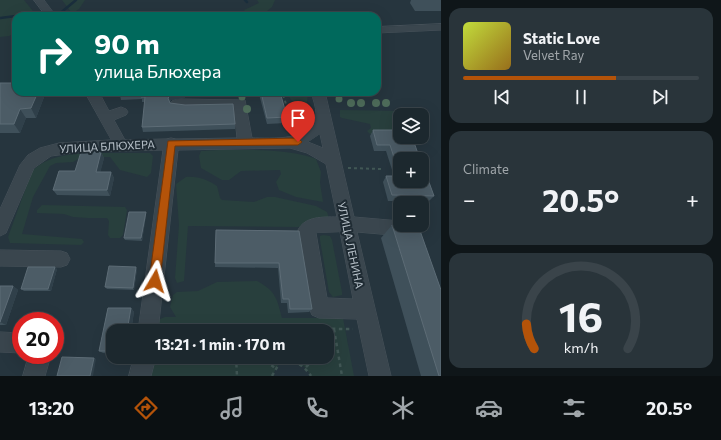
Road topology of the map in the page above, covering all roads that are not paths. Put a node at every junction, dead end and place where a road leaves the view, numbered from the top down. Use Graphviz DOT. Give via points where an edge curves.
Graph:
graph roads {
  1 [pos="39,0"];
  2 [pos="47,12"];
  3 [pos="441,27"];
  4 [pos="381,30"];
  5 [pos="94,96"];
  6 [pos="319,96"];
  7 [pos="177,104"];
  8 [pos="121,112"];
  9 [pos="323,115"];
  10 [pos="106,118"];
  11 [pos="171,143"];
  12 [pos="246,143"];
  13 [pos="290,143"];
  14 [pos="120,144"];
  15 [pos="338,165"];
  16 [pos="4,210"];
  17 [pos="346,226"];
  18 [pos="0,228"];
  19 [pos="421,247"];
  20 [pos="0,258"];
  21 [pos="61,259"];
  22 [pos="365,309"];
  23 [pos="149,324"];
  24 [pos="0,342"];
  25 [pos="12,343"];
  26 [pos="37,364"];
  27 [pos="143,364"];
  28 [pos="34,376"];
  29 [pos="140,376"];
  30 [pos="380,376"];
  1 -- 2 [label="street"];
  3 -- 4 [label="street"];
  5 -- 10 [label="street"];
  6 -- 9 [label="street, УЛИЦА ЛЕНИНА"];
  7 -- 12 [label="street" via="240,103"];
  8 -- 10 [label="street"];
  9 -- 13 [label="street, УЛИЦА БЛЮХЕРА" via="317,127 307,137"];
  9 -- 15 [label="street, УЛИЦА ЛЕНИНА"];
  10 -- 14 [label="street"];
  11 -- 12 [label="street, УЛИЦА БЛЮХЕРА"];
  11 -- 14 [label="street, УЛИЦА БЛЮХЕРА"];
  11 -- 23 [label="street"];
  12 -- 13 [label="street, УЛИЦА БЛЮХЕРА"];
  13 -- 15 [label="street" via="312,149"];
  14 -- 16 [label="street, УЛИЦА БЛЮХЕРА" via="64,147 41,154 25,169"];
  15 -- 17 [label="street, УЛИЦА ЛЕНИНА"];
  16 -- 18 [label="street, УЛИЦА БЛЮХЕРА"];
  17 -- 19 [label="street" via="400,227 416,233"];
  17 -- 22 [label="street, УЛИЦА ЛЕНИНА"];
  17 -- 22 [label="street" via="313,226 307,230 319,308"];
  20 -- 21 [label="street"];
  22 -- 30 [label="street, УЛИЦА ЛЕНИНА"];
  24 -- 25 [label="street"];
  26 -- 28 [label="street"];
  27 -- 29 [label="street"];
}
